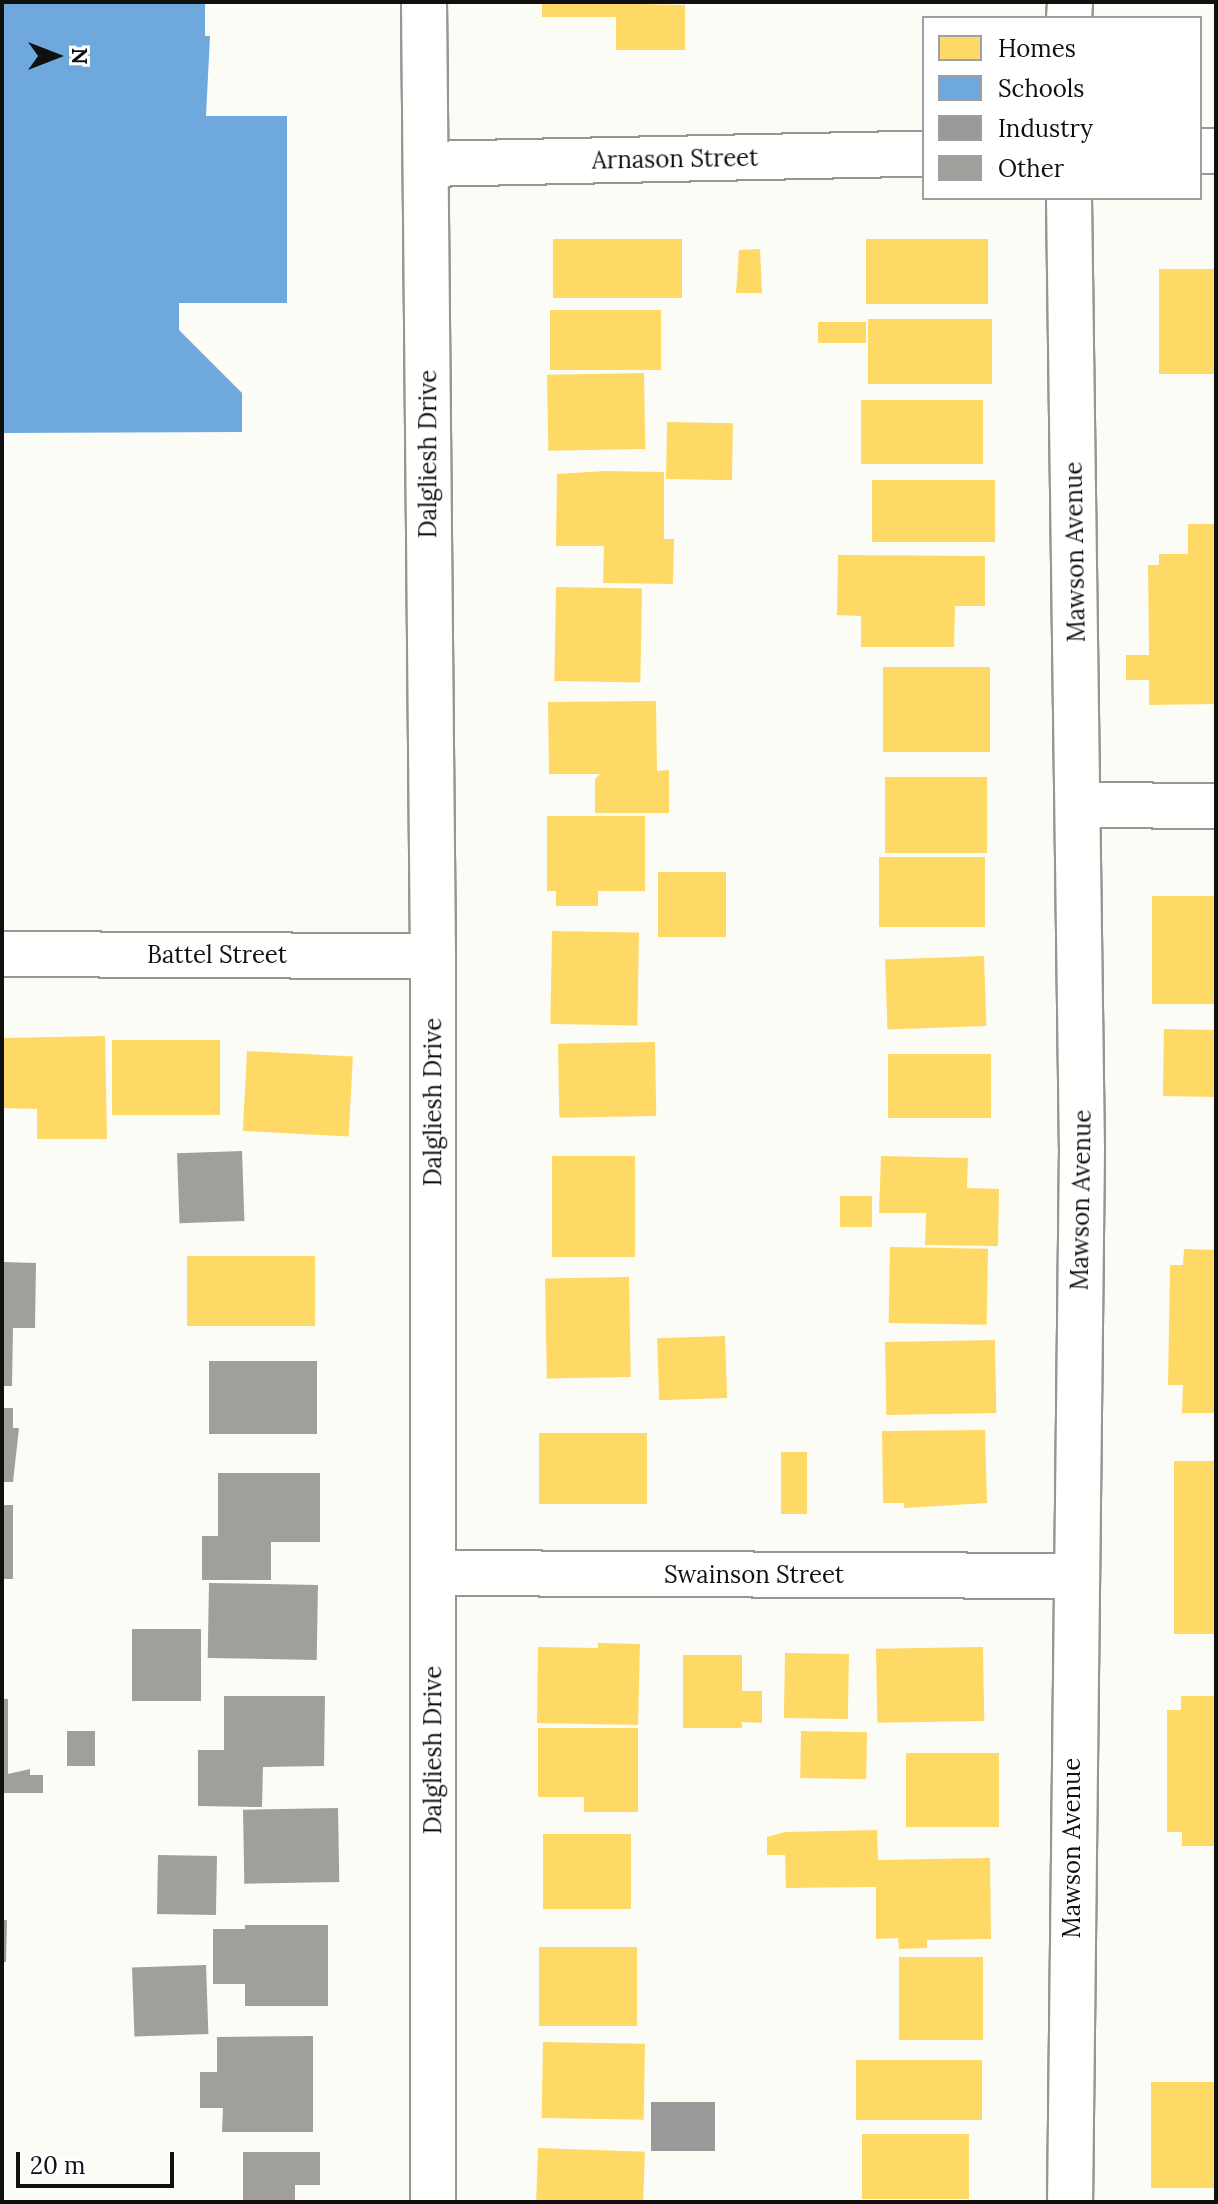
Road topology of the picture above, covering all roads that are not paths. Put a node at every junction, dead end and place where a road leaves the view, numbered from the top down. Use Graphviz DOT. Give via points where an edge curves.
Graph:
graph roads {
  1 [pos="424,2"];
  2 [pos="922,154"];
  3 [pos="426,164"];
  4 [pos="1069,200"];
  5 [pos="1080,805"];
  6 [pos="1216,806"];
  7 [pos="2,954"];
  8 [pos="433,956"];
  9 [pos="433,1573"];
  10 [pos="1074,1576"];
  11 [pos="433,2202"];
  12 [pos="1070,2202"];
  1 -- 3 [label="street, Dalgliesh Drive"];
  2 -- 3 [label="street, Arnason Street"];
  3 -- 8 [label="street, Dalgliesh Drive"];
  4 -- 5 [label="street, Mawson Avenue"];
  5 -- 6 [label="street"];
  5 -- 10 [label="street, Mawson Avenue" via="1082,1149"];
  7 -- 8 [label="street, Battel Street"];
  8 -- 9 [label="street, Dalgliesh Drive"];
  9 -- 10 [label="street, Swainson Street"];
  9 -- 11 [label="street, Dalgliesh Drive"];
  10 -- 12 [label="street, Mawson Avenue"];
}
